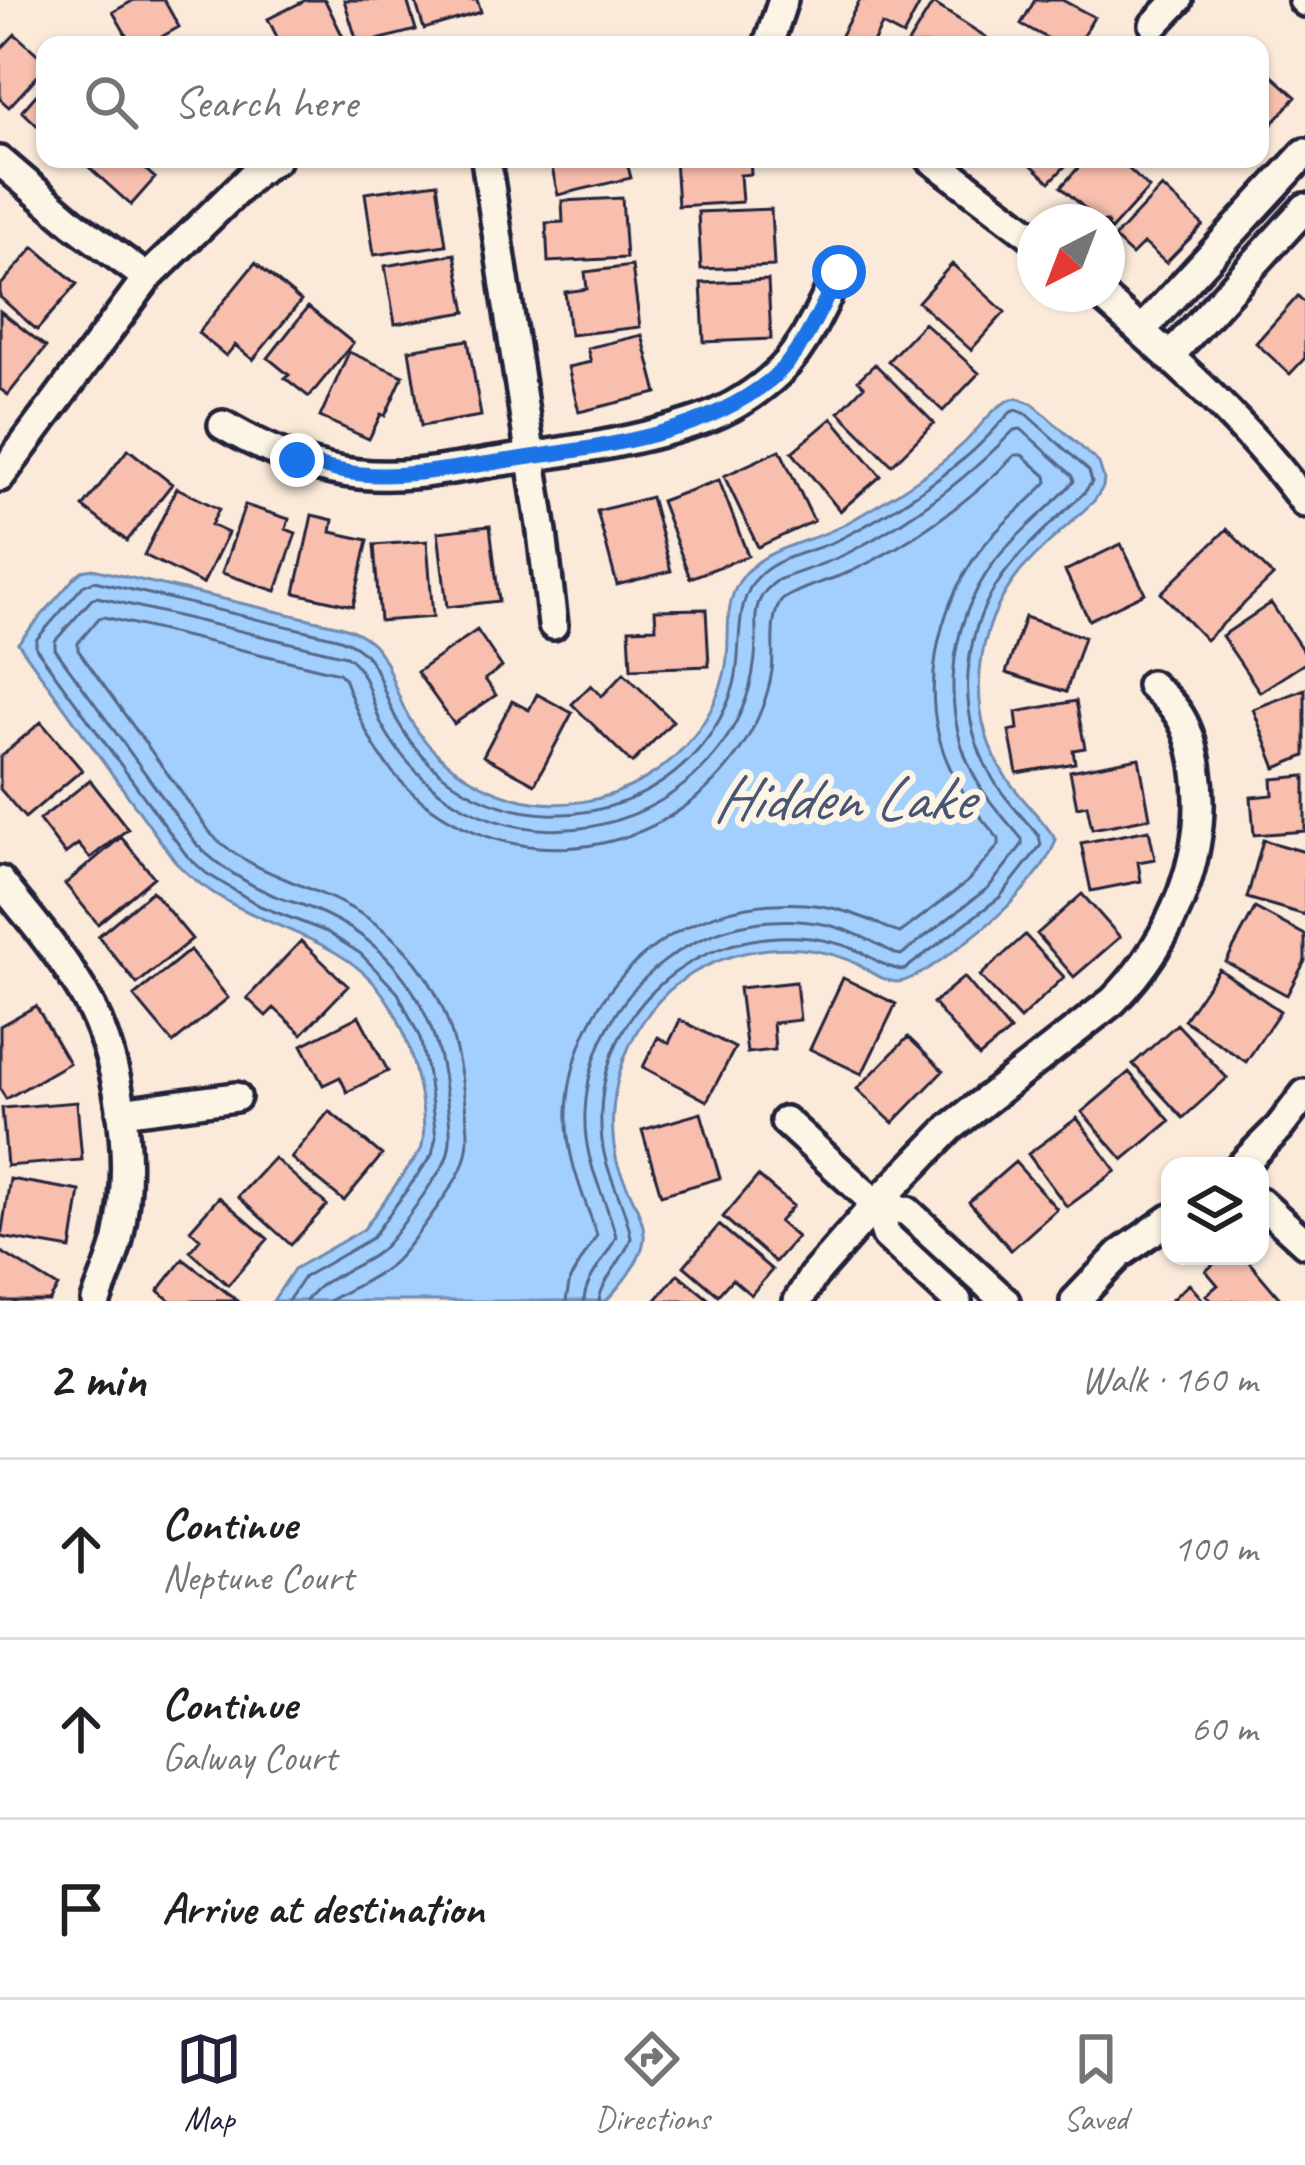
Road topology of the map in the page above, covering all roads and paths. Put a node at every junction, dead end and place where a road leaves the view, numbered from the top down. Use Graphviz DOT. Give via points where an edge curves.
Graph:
graph roads {
  1 [pos="783,0"];
  2 [pos="1178,0"];
  3 [pos="1154,25"];
  4 [pos="771,36"];
  5 [pos="1305,154"];
  6 [pos="0,161"];
  7 [pos="262,168"];
  8 [pos="487,168"];
  9 [pos="943,168"];
  10 [pos="1305,208"];
  11 [pos="1017,224"];
  12 [pos="839,272"];
  13 [pos="146,278"];
  14 [pos="1119,312"];
  15 [pos="1141,331"];
  16 [pos="1169,358"];
  17 [pos="223,425"];
  18 [pos="530,457"];
  19 [pos="0,477"];
  20 [pos="1305,502"];
  21 [pos="553,625"];
  22 [pos="1151,685"];
  23 [pos="0,881"];
  24 [pos="1305,1094"];
  25 [pos="236,1097"];
  26 [pos="121,1112"];
  27 [pos="784,1120"];
  28 [pos="1250,1157"];
  29 [pos="876,1204"];
  30 [pos="1269,1210"];
  31 [pos="1161,1225"];
  32 [pos="1305,1243"];
  33 [pos="96,1301"];
  34 [pos="798,1301"];
  35 [pos="957,1301"];
  36 [pos="1005,1301"];
  37 [pos="1075,1301"];
  1 -- 4 [label="street"];
  2 -- 3 [label="street"];
  5 -- 15 [label="street"];
  6 -- 13 [label="street"];
  7 -- 13 [label="street"];
  8 -- 18 [label="street"];
  9 -- 11 [label="street"];
  10 -- 16 [label="street"];
  12 -- 18 [label="street" via="800,346 738,404 693,423"];
  13 -- 19 [label="street"];
  14 -- 15 [label="street"];
  15 -- 16 [label="street"];
  16 -- 20 [label="street"];
  17 -- 18 [label="street" via="297,460 358,474"];
  18 -- 21 [label="street"];
  22 -- 29 [label="street" via="1179,714 1200,788 1198,836 1162,938 1113,1001 950,1128"];
  23 -- 26 [label="street" via="90,1005"];
  24 -- 28 [label="street"];
  25 -- 26 [label="street"];
  26 -- 33 [label="street" via="126,1168 118,1240"];
  27 -- 29 [label="street"];
  29 -- 34 [label="street"];
  29 -- 35 [label="street" via="886,1235"];
  29 -- 36 [label="street" via="907,1211"];
  30 -- 32 [label="street"];
  31 -- 37 [label="street"];
}
